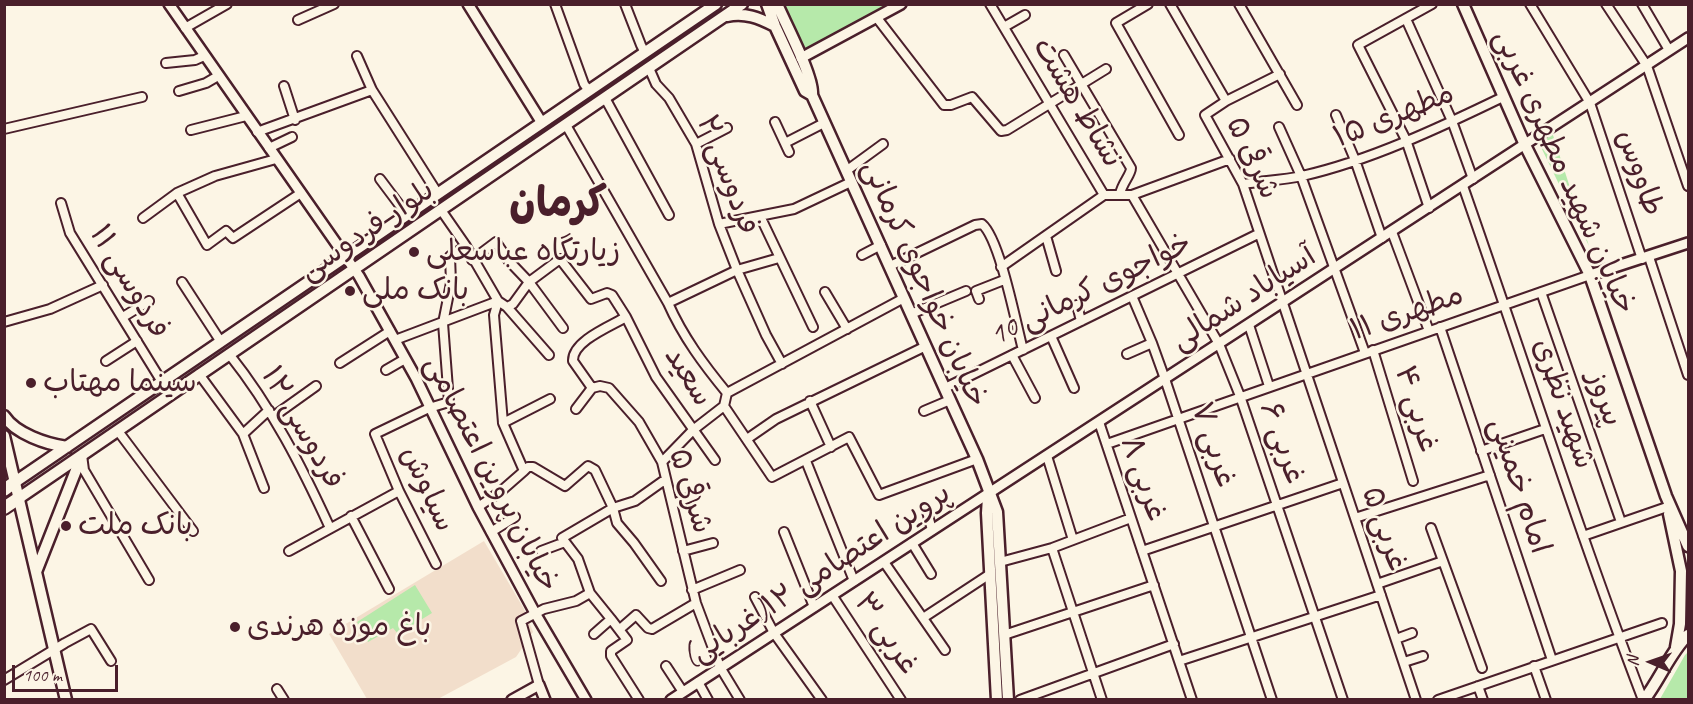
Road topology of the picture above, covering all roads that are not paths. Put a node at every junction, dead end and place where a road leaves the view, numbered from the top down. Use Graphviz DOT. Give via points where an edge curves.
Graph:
graph roads {
  1 [pos="169,4"];
  2 [pos="227,4"];
  3 [pos="334,4"];
  4 [pos="468,4"];
  5 [pos="555,4"];
  6 [pos="625,4"];
  7 [pos="716,4"];
  8 [pos="742,4"];
  9 [pos="767,4"];
  10 [pos="777,4"];
  11 [pos="901,4"];
  12 [pos="990,4"];
  13 [pos="1148,4"];
  14 [pos="1170,4"];
  15 [pos="1239,4"];
  16 [pos="1432,4"];
  17 [pos="1463,4"];
  18 [pos="1530,4"];
  19 [pos="1606,4"];
  20 [pos="1642,4"];
  21 [pos="1025,15"];
  22 [pos="724,17"];
  23 [pos="877,18"];
  24 [pos="1406,19"];
  25 [pos="298,20"];
  26 [pos="775,26"];
  27 [pos="1004,27"];
  28 [pos="185,28"];
  29 [pos="1689,38"];
  30 [pos="1669,50"];
  31 [pos="645,52"];
  32 [pos="1065,55"];
  33 [pos="204,56"];
  34 [pos="357,56"];
  35 [pos="801,58"];
  36 [pos="166,63"];
  37 [pos="1647,66"];
  38 [pos="649,68"];
  39 [pos="1106,69"];
  40 [pos="1280,74"];
  41 [pos="218,76"];
  42 [pos="1082,83"];
  43 [pos="284,86"];
  44 [pos="372,90"];
  45 [pos="179,91"];
  46 [pos="589,91"];
  47 [pos="812,95"];
  48 [pos="142,97"];
  49 [pos="1503,97"];
  50 [pos="605,98"];
  51 [pos="1226,101"];
  52 [pos="1590,103"];
  53 [pos="1049,104"];
  54 [pos="1297,105"];
  55 [pos="1336,115"];
  56 [pos="246,116"];
  57 [pos="295,120"];
  58 [pos="1452,121"];
  59 [pos="775,122"];
  60 [pos="542,123"];
  61 [pos="824,123"];
  62 [pos="566,125"];
  63 [pos="1279,127"];
  64 [pos="727,128"];
  65 [pos="4,129"];
  66 [pos="191,130"];
  67 [pos="257,132"];
  68 [pos="1179,135"];
  69 [pos="549,136"];
  70 [pos="292,137"];
  71 [pos="1406,140"];
  72 [pos="785,143"];
  73 [pos="696,144"];
  74 [pos="883,144"];
  75 [pos="1526,145"];
  76 [pos="269,148"];
  77 [pos="789,152"];
  78 [pos="276,159"];
  79 [pos="1230,159"];
  80 [pos="1355,160"];
  81 [pos="846,171"];
  82 [pos="1301,176"];
  83 [pos="380,179"];
  84 [pos="1473,179"];
  85 [pos="851,182"];
  86 [pos="1243,184"];
  87 [pos="1463,186"];
  88 [pos="1689,186"];
  89 [pos="177,193"];
  90 [pos="301,194"];
  91 [pos="438,194"];
  92 [pos="1104,195"];
  93 [pos="1120,195"];
  94 [pos="1132,195"];
  95 [pos="61,203"];
  96 [pos="1429,208"];
  97 [pos="441,210"];
  98 [pos="407,215"];
  99 [pos="669,215"];
  100 [pos="760,216"];
  101 [pos="143,218"];
  102 [pos="719,224"];
  103 [pos="1392,232"];
  104 [pos="1258,234"];
  105 [pos="1046,236"];
  106 [pos="1382,238"];
  107 [pos="1689,243"];
  108 [pos="881,245"];
  109 [pos="466,246"];
  110 [pos="862,255"];
  111 [pos="345,257"];
  112 [pos="779,258"];
  113 [pos="1646,258"];
  114 [pos="472,260"];
  115 [pos="890,266"];
  116 [pos="1001,267"];
  117 [pos="1336,268"];
  118 [pos="354,269"];
  119 [pos="737,270"];
  120 [pos="1056,271"];
  121 [pos="1178,274"];
  122 [pos="1590,275"];
  123 [pos="1004,280"];
  124 [pos="182,282"];
  125 [pos="529,282"];
  126 [pos="103,285"];
  127 [pos="966,291"];
  128 [pos="825,292"];
  129 [pos="1541,292"];
  130 [pos="1132,296"];
  131 [pos="904,298"];
  132 [pos="979,299"];
  133 [pos="149,301"];
  134 [pos="498,301"];
  135 [pos="668,303"];
  136 [pos="1283,303"];
  137 [pos="1077,305"];
  138 [pos="1505,305"];
  139 [pos="507,307"];
  140 [pos="911,314"];
  141 [pos="123,317"];
  142 [pos="626,317"];
  143 [pos="1081,321"];
  144 [pos="4,322"];
  145 [pos="443,323"];
  146 [pos="1249,325"];
  147 [pos="813,327"];
  148 [pos="1440,327"];
  149 [pos="563,328"];
  150 [pos="846,329"];
  151 [pos="1429,331"];
  152 [pos="392,336"];
  153 [pos="1050,336"];
  154 [pos="137,341"];
  155 [pos="221,342"];
  156 [pos="1152,343"];
  157 [pos="1219,344"];
  158 [pos="926,346"];
  159 [pos="1023,350"];
  160 [pos="1369,352"];
  161 [pos="229,354"];
  162 [pos="1127,354"];
  163 [pos="549,355"];
  164 [pos="1012,355"];
  165 [pos="405,359"];
  166 [pos="106,361"];
  167 [pos="340,363"];
  168 [pos="782,364"];
  169 [pos="386,370"];
  170 [pos="1306,374"];
  171 [pos="199,375"];
  172 [pos="1689,375"];
  173 [pos="1165,379"];
  174 [pos="162,382"];
  175 [pos="316,386"];
  176 [pos="1269,386"];
  177 [pos="592,388"];
  178 [pos="945,388"];
  179 [pos="1074,388"];
  180 [pos="728,393"];
  181 [pos="1240,396"];
  182 [pos="1035,398"];
  183 [pos="550,399"];
  184 [pos="950,400"];
  185 [pos="810,401"];
  186 [pos="724,406"];
  187 [pos="429,408"];
  188 [pos="576,409"];
  189 [pos="924,411"];
  190 [pos="271,413"];
  191 [pos="4,416"];
  192 [pos="1179,419"];
  193 [pos="1099,422"];
  194 [pos="503,423"];
  195 [pos="1545,429"];
  196 [pos="693,430"];
  197 [pos="118,431"];
  198 [pos="243,434"];
  199 [pos="4,436"];
  200 [pos="747,440"];
  201 [pos="1107,444"];
  202 [pos="67,447"];
  203 [pos="831,447"];
  204 [pos="1482,451"];
  205 [pos="82,455"];
  206 [pos="1047,456"];
  207 [pos="977,459"];
  208 [pos="715,460"];
  209 [pos="806,461"];
  210 [pos="662,462"];
  211 [pos="524,471"];
  212 [pos="1490,475"];
  213 [pos="666,479"];
  214 [pos="1413,481"];
  215 [pos="15,482"];
  216 [pos="1343,483"];
  217 [pos="264,489"];
  218 [pos="4,490"];
  219 [pos="399,490"];
  220 [pos="989,494"];
  221 [pos="695,495"];
  222 [pos="19,498"];
  223 [pos="1666,502"];
  224 [pos="673,504"];
  225 [pos="1277,506"];
  226 [pos="478,507"];
  227 [pos="4,508"];
  228 [pos="613,508"];
  229 [pos="926,508"];
  230 [pos="351,516"];
  231 [pos="515,517"];
  232 [pos="1131,518"];
  233 [pos="1355,518"];
  234 [pos="1621,522"];
  235 [pos="1214,527"];
  236 [pos="330,528"];
  237 [pos="1431,528"];
  238 [pos="932,530"];
  239 [pos="193,531"];
  240 [pos="492,532"];
  241 [pos="784,532"];
  242 [pos="1583,536"];
  243 [pos="1073,540"];
  244 [pos="565,542"];
  245 [pos="713,543"];
  246 [pos="912,543"];
  247 [pos="1689,546"];
  248 [pos="1052,548"];
  249 [pos="290,551"];
  250 [pos="541,551"];
  251 [pos="683,551"];
  252 [pos="1142,551"];
  253 [pos="1443,561"];
  254 [pos="884,562"];
  255 [pos="1000,562"];
  256 [pos="436,564"];
  257 [pos="740,570"];
  258 [pos="1681,571"];
  259 [pos="36,572"];
  260 [pos="931,574"];
  261 [pos="990,574"];
  262 [pos="149,580"];
  263 [pos="661,581"];
  264 [pos="854,581"];
  265 [pos="1689,582"];
  266 [pos="1377,584"];
  267 [pos="1154,585"];
  268 [pos="388,590"];
  269 [pos="692,590"];
  270 [pos="590,593"];
  271 [pos="832,595"];
  272 [pos="1381,595"];
  273 [pos="755,597"];
  274 [pos="696,603"];
  275 [pos="814,607"];
  276 [pos="1073,611"];
  277 [pos="535,614"];
  278 [pos="923,618"];
  279 [pos="1316,618"];
  280 [pos="611,619"];
  281 [pos="1662,623"];
  282 [pos="620,629"];
  283 [pos="774,633"];
  284 [pos="1412,633"];
  285 [pos="594,634"];
  286 [pos="1004,635"];
  287 [pos="1689,635"];
  288 [pos="1619,637"];
  289 [pos="1251,638"];
  290 [pos="1396,639"];
  291 [pos="1174,644"];
  292 [pos="1676,647"];
  293 [pos="54,649"];
  294 [pos="945,650"];
  295 [pos="1423,656"];
  296 [pos="1551,660"];
  297 [pos="111,661"];
  298 [pos="1179,661"];
  299 [pos="1404,662"];
  300 [pos="666,666"];
  301 [pos="1534,666"];
  302 [pos="720,668"];
  303 [pos="1482,668"];
  304 [pos="1093,673"];
  305 [pos="4,680"];
  306 [pos="698,682"];
  307 [pos="539,685"];
  308 [pos="1478,686"];
  309 [pos="276,689"];
  310 [pos="683,692"];
  311 [pos="66,699"];
  312 [pos="284,699"];
  313 [pos="512,699"];
  314 [pos="545,699"];
  315 [pos="586,699"];
  316 [pos="639,699"];
  317 [pos="671,699"];
  318 [pos="708,699"];
  319 [pos="740,699"];
  320 [pos="822,699"];
  321 [pos="901,699"];
  322 [pos="997,699"];
  323 [pos="1008,699"];
  324 [pos="1020,699"];
  325 [pos="1102,699"];
  326 [pos="1192,699"];
  327 [pos="1272,699"];
  328 [pos="1343,699"];
  329 [pos="1416,699"];
  330 [pos="1438,699"];
  331 [pos="1483,699"];
  332 [pos="1546,699"];
  333 [pos="1644,699"];
  1 -- 28 [label="street, خیابان پروین اعتصامی"];
  2 -- 28 [label="street"];
  3 -- 25 [label="street"];
  4 -- 60 [label="street"];
  5 -- 46 [label="street"];
  6 -- 31 [label="street"];
  7 -- 31 [label="main road, بلوار فردوسی"];
  8 -- 22 [label="main road, بلوار فردوسی"];
  9 -- 26 [label="main road"];
  10 -- 35 [label="main road"];
  11 -- 23 [label="street"];
  12 -- 27 [label="street, نشاط هشت"];
  13 -- 68 [label="street" via="1116,23"];
  14 -- 51 [label="street"];
  15 -- 40 [label="street"];
  16 -- 24 [label="street"];
  17 -- 49 [label="main road, خیابان شهید مطهری غربی"];
  18 -- 52 [label="street, طاووس"];
  19 -- 37 [label="street"];
  20 -- 30 [label="street"];
  21 -- 27 [label="street"];
  22 -- 26 [label="main road" via="746,14"];
  22 -- 38 [label="main road, بلوار فردوسی"];
  23 -- 35 [label="street"];
  23 -- 53 [label="street" via="944,105 972,98 1004,131"];
  24 -- 58 [label="street"];
  24 -- 71 [label="street" via="1358,45"];
  26 -- 47 [label="main road" via="805,91"];
  27 -- 53 [label="street, نشاط هشت"];
  28 -- 33 [label="street, خیابان پروین اعتصامی"];
  29 -- 30 [label="street, آسیاباد شمالی"];
  30 -- 37 [label="street, آسیاباد شمالی"];
  31 -- 46 [label="main road, بلوار فردوسی"];
  32 -- 42 [label="street"];
  33 -- 36 [label="street"];
  33 -- 41 [label="street, خیابان پروین اعتصامی"];
  34 -- 44 [label="street"];
  35 -- 47 [label="main road"];
  37 -- 52 [label="street, آسیاباد شمالی"];
  37 -- 88 [label="street"];
  38 -- 50 [label="main road, بلوار فردوسی"];
  38 -- 73 [label="street, فردوسی ۲"];
  39 -- 42 [label="street"];
  40 -- 51 [label="street, شرقی ۵"];
  40 -- 54 [label="street"];
  41 -- 45 [label="street"];
  41 -- 56 [label="street, خیابان پروین اعتصامی"];
  42 -- 53 [label="street"];
  42 -- 93 [label="street" via="1131,168"];
  43 -- 57 [label="street"];
  44 -- 57 [label="street"];
  44 -- 91 [label="street"];
  46 -- 60 [label="main road, بلوار فردوسی"];
  47 -- 61 [label="main road, خیابان خواجوی کرمانی"];
  48 -- 65 [label="street"];
  49 -- 58 [label="street, مطهری ۱۵"];
  49 -- 75 [label="main road, خیابان شهید مطهری غربی"];
  50 -- 62 [label="main road, بلوار فردوسی"];
  50 -- 99 [label="street"];
  51 -- 79 [label="street, شرقی ۵" via="1205,115"];
  52 -- 75 [label="street, آسیاباد شمالی"];
  52 -- 113 [label="street, طاووس"];
  53 -- 92 [label="street, نشاط هشت"];
  55 -- 80 [label="street"];
  56 -- 66 [label="street"];
  56 -- 67 [label="street, خیابان پروین اعتصامی"];
  57 -- 67 [label="street"];
  58 -- 71 [label="street, مطهری ۱۵"];
  58 -- 84 [label="street"];
  59 -- 72 [label="street"];
  60 -- 69 [label="main road"];
  60 -- 91 [label="main road, بلوار فردوسی"];
  61 -- 72 [label="street"];
  61 -- 81 [label="main road, خیابان خواجوی کرمانی"];
  62 -- 69 [label="main road, بلوار فردوسی"];
  62 -- 135 [label="street"];
  63 -- 82 [label="street, ۴ غربی"];
  64 -- 73 [label="street"];
  67 -- 76 [label="street, خیابان پروین اعتصامی"];
  69 -- 97 [label="main road, بلوار فردوسی"];
  70 -- 76 [label="street"];
  71 -- 80 [label="street, مطهری ۱۵"];
  71 -- 96 [label="street"];
  72 -- 77 [label="street"];
  73 -- 102 [label="street, فردوسی ۲"];
  74 -- 81 [label="street"];
  75 -- 84 [label="street, آسیاباد شمالی"];
  75 -- 122 [label="main road, خیابان شهید مطهری غربی"];
  76 -- 78 [label="street, خیابان پروین اعتصامی"];
  78 -- 89 [label="street" via="215,176"];
  78 -- 90 [label="street, خیابان پروین اعتصامی"];
  79 -- 86 [label="street, شرقی ۵"];
  79 -- 94 [label="street"];
  80 -- 82 [label="street, مطهری ۱۵"];
  80 -- 106 [label="street"];
  81 -- 85 [label="main road, خیابان خواجوی کرمانی"];
  82 -- 86 [label="street, مطهری ۱۵"];
  82 -- 117 [label="street, ۴ غربی"];
  83 -- 98 [label="street"];
  84 -- 87 [label="street, آسیاباد شمالی"];
  85 -- 100 [label="street" via="794,209"];
  85 -- 108 [label="main road, خیابان خواجوی کرمانی"];
  86 -- 104 [label="street, شرقی ۵"];
  87 -- 96 [label="street, آسیاباد شمالی"];
  87 -- 138 [label="street, شهید نظری"];
  89 -- 90 [label="street" via="207,246 226,231 233,238"];
  89 -- 101 [label="street"];
  90 -- 111 [label="street, خیابان پروین اعتصامی"];
  91 -- 98 [label="main road, بلوار فردوسی"];
  92 -- 93 [label="street"];
  92 -- 105 [label="street"];
  93 -- 94 [label="street"];
  94 -- 121 [label="street, ۶ غربی"];
  95 -- 126 [label="street, فردوسی ۱۱" via="70,233"];
  96 -- 103 [label="street, آسیاباد شمالی"];
  97 -- 109 [label="street"];
  97 -- 118 [label="main road, بلوار فردوسی"];
  98 -- 111 [label="main road, بلوار فردوسی"];
  100 -- 102 [label="street"];
  100 -- 112 [label="street"];
  102 -- 119 [label="street, فردوسی ۲"];
  103 -- 106 [label="street, آسیاباد شمالی"];
  103 -- 151 [label="street"];
  104 -- 121 [label="street, خواجوی کرمانی 10"];
  104 -- 136 [label="street, شرقی ۵"];
  105 -- 116 [label="street"];
  105 -- 120 [label="street"];
  106 -- 117 [label="street, آسیاباد شمالی"];
  107 -- 113 [label="street"];
  108 -- 110 [label="street"];
  108 -- 115 [label="main road, خیابان خواجوی کرمانی"];
  109 -- 114 [label="street"];
  109 -- 145 [label="street" via="450,256 451,283"];
  111 -- 118 [label="street, خیابان پروین اعتصامی"];
  111 -- 155 [label="main road, بلوار فردوسی"];
  112 -- 119 [label="street"];
  112 -- 147 [label="street"];
  113 -- 122 [label="street"];
  113 -- 172 [label="street, طاووس"];
  114 -- 125 [label="street" via="496,242"];
  114 -- 134 [label="street"];
  115 -- 116 [label="street" via="982,224 988,229"];
  115 -- 131 [label="main road, خیابان خواجوی کرمانی"];
  116 -- 123 [label="street"];
  117 -- 136 [label="street, آسیاباد شمالی"];
  117 -- 160 [label="street, ۴ غربی"];
  118 -- 152 [label="street, خیابان پروین اعتصامی"];
  118 -- 161 [label="main road, بلوار فردوسی"];
  119 -- 135 [label="street"];
  119 -- 168 [label="street, فردوسی ۲"];
  121 -- 130 [label="street, خواجوی کرمانی 10"];
  121 -- 157 [label="street, ۶ غربی"];
  122 -- 129 [label="street, مطهری ۱۱"];
  122 -- 223 [label="main road, خیابان شهید مطهری غربی"];
  123 -- 132 [label="street" via="976,291"];
  123 -- 159 [label="street"];
  124 -- 155 [label="street"];
  125 -- 139 [label="street"];
  125 -- 142 [label="street, سعید" via="560,259 591,299 608,293"];
  125 -- 149 [label="street"];
  126 -- 141 [label="street, فردوسی ۱۱"];
  126 -- 144 [label="street" via="50,309"];
  127 -- 140 [label="street"];
  128 -- 150 [label="street"];
  129 -- 138 [label="street, مطهری ۱۱"];
  129 -- 234 [label="street, پیروز"];
  130 -- 143 [label="street, خواجوی کرمانی 10"];
  130 -- 156 [label="street, ۷ غربی"];
  131 -- 140 [label="main road, خیابان خواجوی کرمانی"];
  131 -- 150 [label="street"];
  133 -- 141 [label="street"];
  134 -- 139 [label="street"];
  134 -- 145 [label="street"];
  134 -- 194 [label="street" via="494,315"];
  135 -- 180 [label="street" via="679,328"];
  136 -- 146 [label="street, آسیاباد شمالی"];
  136 -- 170 [label="street, شرقی ۵"];
  137 -- 143 [label="street"];
  138 -- 148 [label="street, مطهری ۱۱"];
  138 -- 195 [label="street, شهید نظری"];
  139 -- 163 [label="street"];
  140 -- 158 [label="main road, خیابان خواجوی کرمانی"];
  141 -- 154 [label="street, فردوسی ۱۱"];
  142 -- 177 [label="street" via="574,351 573,361"];
  142 -- 196 [label="street, سعید" via="656,377"];
  143 -- 153 [label="street, خواجوی کرمانی 10"];
  145 -- 152 [label="street"];
  145 -- 187 [label="street" via="449,402"];
  146 -- 157 [label="street, آسیاباد شمالی"];
  146 -- 176 [label="street"];
  148 -- 151 [label="street, مطهری ۱۱"];
  148 -- 204 [label="street, امام خمینی"];
  150 -- 168 [label="street"];
  151 -- 160 [label="street, مطهری ۱۱"];
  152 -- 165 [label="street, خیابان پروین اعتصامی"];
  152 -- 167 [label="street"];
  153 -- 159 [label="street, خواجوی کرمانی 10"];
  153 -- 179 [label="street"];
  154 -- 166 [label="street"];
  154 -- 174 [label="street, فردوسی ۱۱"];
  155 -- 174 [label="main road, بلوار فردوسی"];
  156 -- 162 [label="street"];
  156 -- 173 [label="street, ۷ غربی"];
  157 -- 173 [label="street, آسیاباد شمالی"];
  157 -- 181 [label="street, ۶ غربی"];
  158 -- 178 [label="main road, خیابان خواجوی کرمانی"];
  158 -- 185 [label="street"];
  159 -- 164 [label="street, خواجوی کرمانی 10"];
  160 -- 170 [label="street, مطهری ۱۱"];
  160 -- 214 [label="street, ۴ غربی"];
  161 -- 171 [label="main road, بلوار فردوسی"];
  161 -- 190 [label="street, فردوسی ۱۲"];
  164 -- 178 [label="street, خواجوی کرمانی 10"];
  164 -- 182 [label="street"];
  165 -- 169 [label="street"];
  165 -- 187 [label="street, خیابان پروین اعتصامی"];
  168 -- 180 [label="street"];
  170 -- 176 [label="street, مطهری ۱۱"];
  170 -- 216 [label="street, ۵ غربی"];
  171 -- 197 [label="main road, بلوار فردوسی"];
  171 -- 198 [label="street"];
  173 -- 192 [label="street, ۷ غربی"];
  173 -- 193 [label="street, آسیاباد شمالی"];
  174 -- 202 [label="main road, بلوار فردوسی"];
  175 -- 190 [label="street"];
  176 -- 181 [label="street, مطهری ۱۱"];
  177 -- 188 [label="street"];
  177 -- 210 [label="street, شرقی ۵" via="609,388 639,422"];
  178 -- 184 [label="main road, خیابان خواجوی کرمانی"];
  180 -- 186 [label="street"];
  181 -- 192 [label="street, مطهری ۱۱"];
  181 -- 225 [label="street, ۶ غربی"];
  183 -- 194 [label="street"];
  184 -- 189 [label="street"];
  184 -- 207 [label="main road, خیابان خواجوی کرمانی"];
  185 -- 200 [label="street" via="776,418"];
  185 -- 203 [label="street"];
  186 -- 196 [label="street"];
  186 -- 200 [label="street"];
  187 -- 219 [label="street, سیاوش" via="375,434"];
  187 -- 226 [label="street, خیابان پروین اعتصامی"];
  190 -- 198 [label="street"];
  190 -- 236 [label="street, فردوسی ۱۲"];
  191 -- 202 [label="main road" via="26,434"];
  192 -- 201 [label="street, مطهری ۱۱"];
  192 -- 235 [label="street, ۷ غربی"];
  193 -- 201 [label="street, ۸ غربی"];
  193 -- 206 [label="street, آسیاباد شمالی"];
  194 -- 211 [label="street"];
  195 -- 204 [label="street"];
  195 -- 242 [label="street, شهید نظری"];
  196 -- 208 [label="street, سعید"];
  196 -- 210 [label="street"];
  197 -- 205 [label="main road, بلوار فردوسی"];
  197 -- 239 [label="street"];
  198 -- 217 [label="street"];
  199 -- 215 [label="main road"];
  200 -- 209 [label="street" via="772,477"];
  201 -- 232 [label="street, ۸ غربی"];
  202 -- 215 [label="main road, بلوار فردوسی"];
  203 -- 207 [label="street" via="849,437 879,495"];
  203 -- 209 [label="street"];
  204 -- 212 [label="street, امام خمینی"];
  205 -- 222 [label="main road, بلوار فردوسی"];
  205 -- 259 [label="main road"];
  205 -- 262 [label="street" via="84,470"];
  206 -- 220 [label="street, آسیاباد شمالی"];
  206 -- 243 [label="street"];
  207 -- 220 [label="main road, خیابان خواجوی کرمانی"];
  209 -- 264 [label="street"];
  210 -- 213 [label="street, شرقی ۵"];
  211 -- 226 [label="street"];
  211 -- 228 [label="street" via="534,467 565,486 588,466 595,470"];
  212 -- 233 [label="street"];
  212 -- 296 [label="street, امام خمینی"];
  213 -- 224 [label="street, شرقی ۵"];
  213 -- 228 [label="street" via="635,501"];
  215 -- 218 [label="main road"];
  215 -- 222 [label="main road"];
  216 -- 225 [label="street"];
  216 -- 233 [label="street, ۵ غربی"];
  219 -- 230 [label="street, فردوسی ۱۲"];
  219 -- 256 [label="street, سیاوش"];
  220 -- 238 [label="street, پروین اعتصامی ۱۲(غربایی)"];
  220 -- 255 [label="main road, خیابان خواجوی کرمانی" via="997,512"];
  220 -- 261 [label="main road"];
  221 -- 224 [label="street"];
  222 -- 227 [label="main road"];
  222 -- 259 [label="main road"];
  223 -- 234 [label="street"];
  223 -- 247 [label="main road"];
  223 -- 258 [label="main road"];
  224 -- 251 [label="street, شرقی ۵"];
  225 -- 235 [label="street"];
  225 -- 279 [label="street, ۶ غربی"];
  226 -- 240 [label="street, خیابان پروین اعتصامی"];
  228 -- 244 [label="street" via="562,538"];
  228 -- 263 [label="street" via="617,523"];
  229 -- 238 [label="street"];
  230 -- 236 [label="street, فردوسی ۱۲"];
  230 -- 268 [label="street"];
  231 -- 240 [label="street"];
  232 -- 243 [label="street"];
  232 -- 252 [label="street, ۸ غربی"];
  233 -- 266 [label="street, ۵ غربی"];
  234 -- 242 [label="street"];
  235 -- 252 [label="street"];
  235 -- 289 [label="street, ۷ غربی"];
  236 -- 249 [label="street, فردوسی ۱۲"];
  237 -- 253 [label="street"];
  238 -- 246 [label="street, پروین اعتصامی ۱۲(غربایی)"];
  240 -- 277 [label="street, خیابان پروین اعتصامی"];
  241 -- 275 [label="street"];
  242 -- 288 [label="street, شهید نظری"];
  243 -- 248 [label="street"];
  244 -- 250 [label="street"];
  244 -- 270 [label="street" via="578,559"];
  245 -- 251 [label="street"];
  246 -- 254 [label="street, پروین اعتصامی ۱۲(غربایی)"];
  246 -- 260 [label="street"];
  248 -- 255 [label="street"];
  248 -- 276 [label="street"];
  251 -- 269 [label="street, شرقی ۵"];
  252 -- 267 [label="street, ۸ غربی"];
  253 -- 266 [label="street"];
  253 -- 303 [label="street"];
  254 -- 264 [label="street, پروین اعتصامی ۱۲(غربایی)"];
  254 -- 278 [label="street"];
  255 -- 286 [label="main road, خیابان خواجوی کرمانی"];
  257 -- 269 [label="street"];
  258 -- 265 [label="main road" via="1683,579"];
  258 -- 292 [label="main road"];
  259 -- 293 [label="main road"];
  261 -- 278 [label="street"];
  261 -- 322 [label="main road"];
  264 -- 271 [label="street, پروین اعتصامی ۱۲(غربایی)"];
  266 -- 272 [label="street, ۵ غربی"];
  267 -- 276 [label="street"];
  267 -- 291 [label="street, ۸ غربی"];
  269 -- 274 [label="street, شرقی ۵"];
  270 -- 277 [label="street"];
  270 -- 280 [label="street"];
  271 -- 275 [label="street, پروین اعتصامی ۱۲(غربایی)"];
  271 -- 321 [label="street, غربی ۳"];
  272 -- 279 [label="street"];
  272 -- 290 [label="street, ۵ غربی"];
  273 -- 283 [label="street"];
  274 -- 282 [label="street" via="652,628 636,615"];
  274 -- 302 [label="street, شرقی ۵"];
  275 -- 283 [label="street, پروین اعتصامی ۱۲(غربایی)"];
  276 -- 286 [label="street"];
  276 -- 304 [label="street"];
  277 -- 307 [label="street" via="520,621"];
  277 -- 315 [label="street, خیابان پروین اعتصامی"];
  278 -- 294 [label="street"];
  279 -- 289 [label="street"];
  279 -- 328 [label="street, ۶ غربی"];
  280 -- 282 [label="street"];
  280 -- 285 [label="street"];
  281 -- 288 [label="street"];
  282 -- 316 [label="street" via="627,640 610,653"];
  283 -- 302 [label="street, پروین اعتصامی ۱۲(غربایی)"];
  283 -- 320 [label="street"];
  284 -- 290 [label="street"];
  286 -- 323 [label="main road, خیابان خواجوی کرمانی"];
  287 -- 292 [label="main road"];
  288 -- 296 [label="street"];
  288 -- 333 [label="street, شهید نظری"];
  289 -- 298 [label="street"];
  289 -- 327 [label="street, ۷ غربی"];
  290 -- 299 [label="street, ۵ غربی"];
  291 -- 298 [label="street, ۸ غربی"];
  291 -- 304 [label="street"];
  292 -- 333 [label="main road"];
  293 -- 297 [label="street" via="91,629"];
  293 -- 305 [label="street"];
  293 -- 311 [label="main road"];
  295 -- 299 [label="street"];
  296 -- 301 [label="street"];
  298 -- 326 [label="street, ۸ غربی"];
  299 -- 329 [label="street, ۵ غربی"];
  300 -- 310 [label="street"];
  301 -- 308 [label="street"];
  301 -- 332 [label="street"];
  302 -- 306 [label="street, پروین اعتصامی ۱۲(غربایی)"];
  302 -- 319 [label="street, شرقی ۵"];
  304 -- 324 [label="street"];
  304 -- 325 [label="street"];
  306 -- 310 [label="street, پروین اعتصامی ۱۲(غربایی)"];
  306 -- 318 [label="street"];
  307 -- 313 [label="street"];
  307 -- 314 [label="street"];
  308 -- 330 [label="street"];
  308 -- 331 [label="street"];
  309 -- 312 [label="street"];
  310 -- 317 [label="street, پروین اعتصامی ۱۲(غربایی)"];
}
